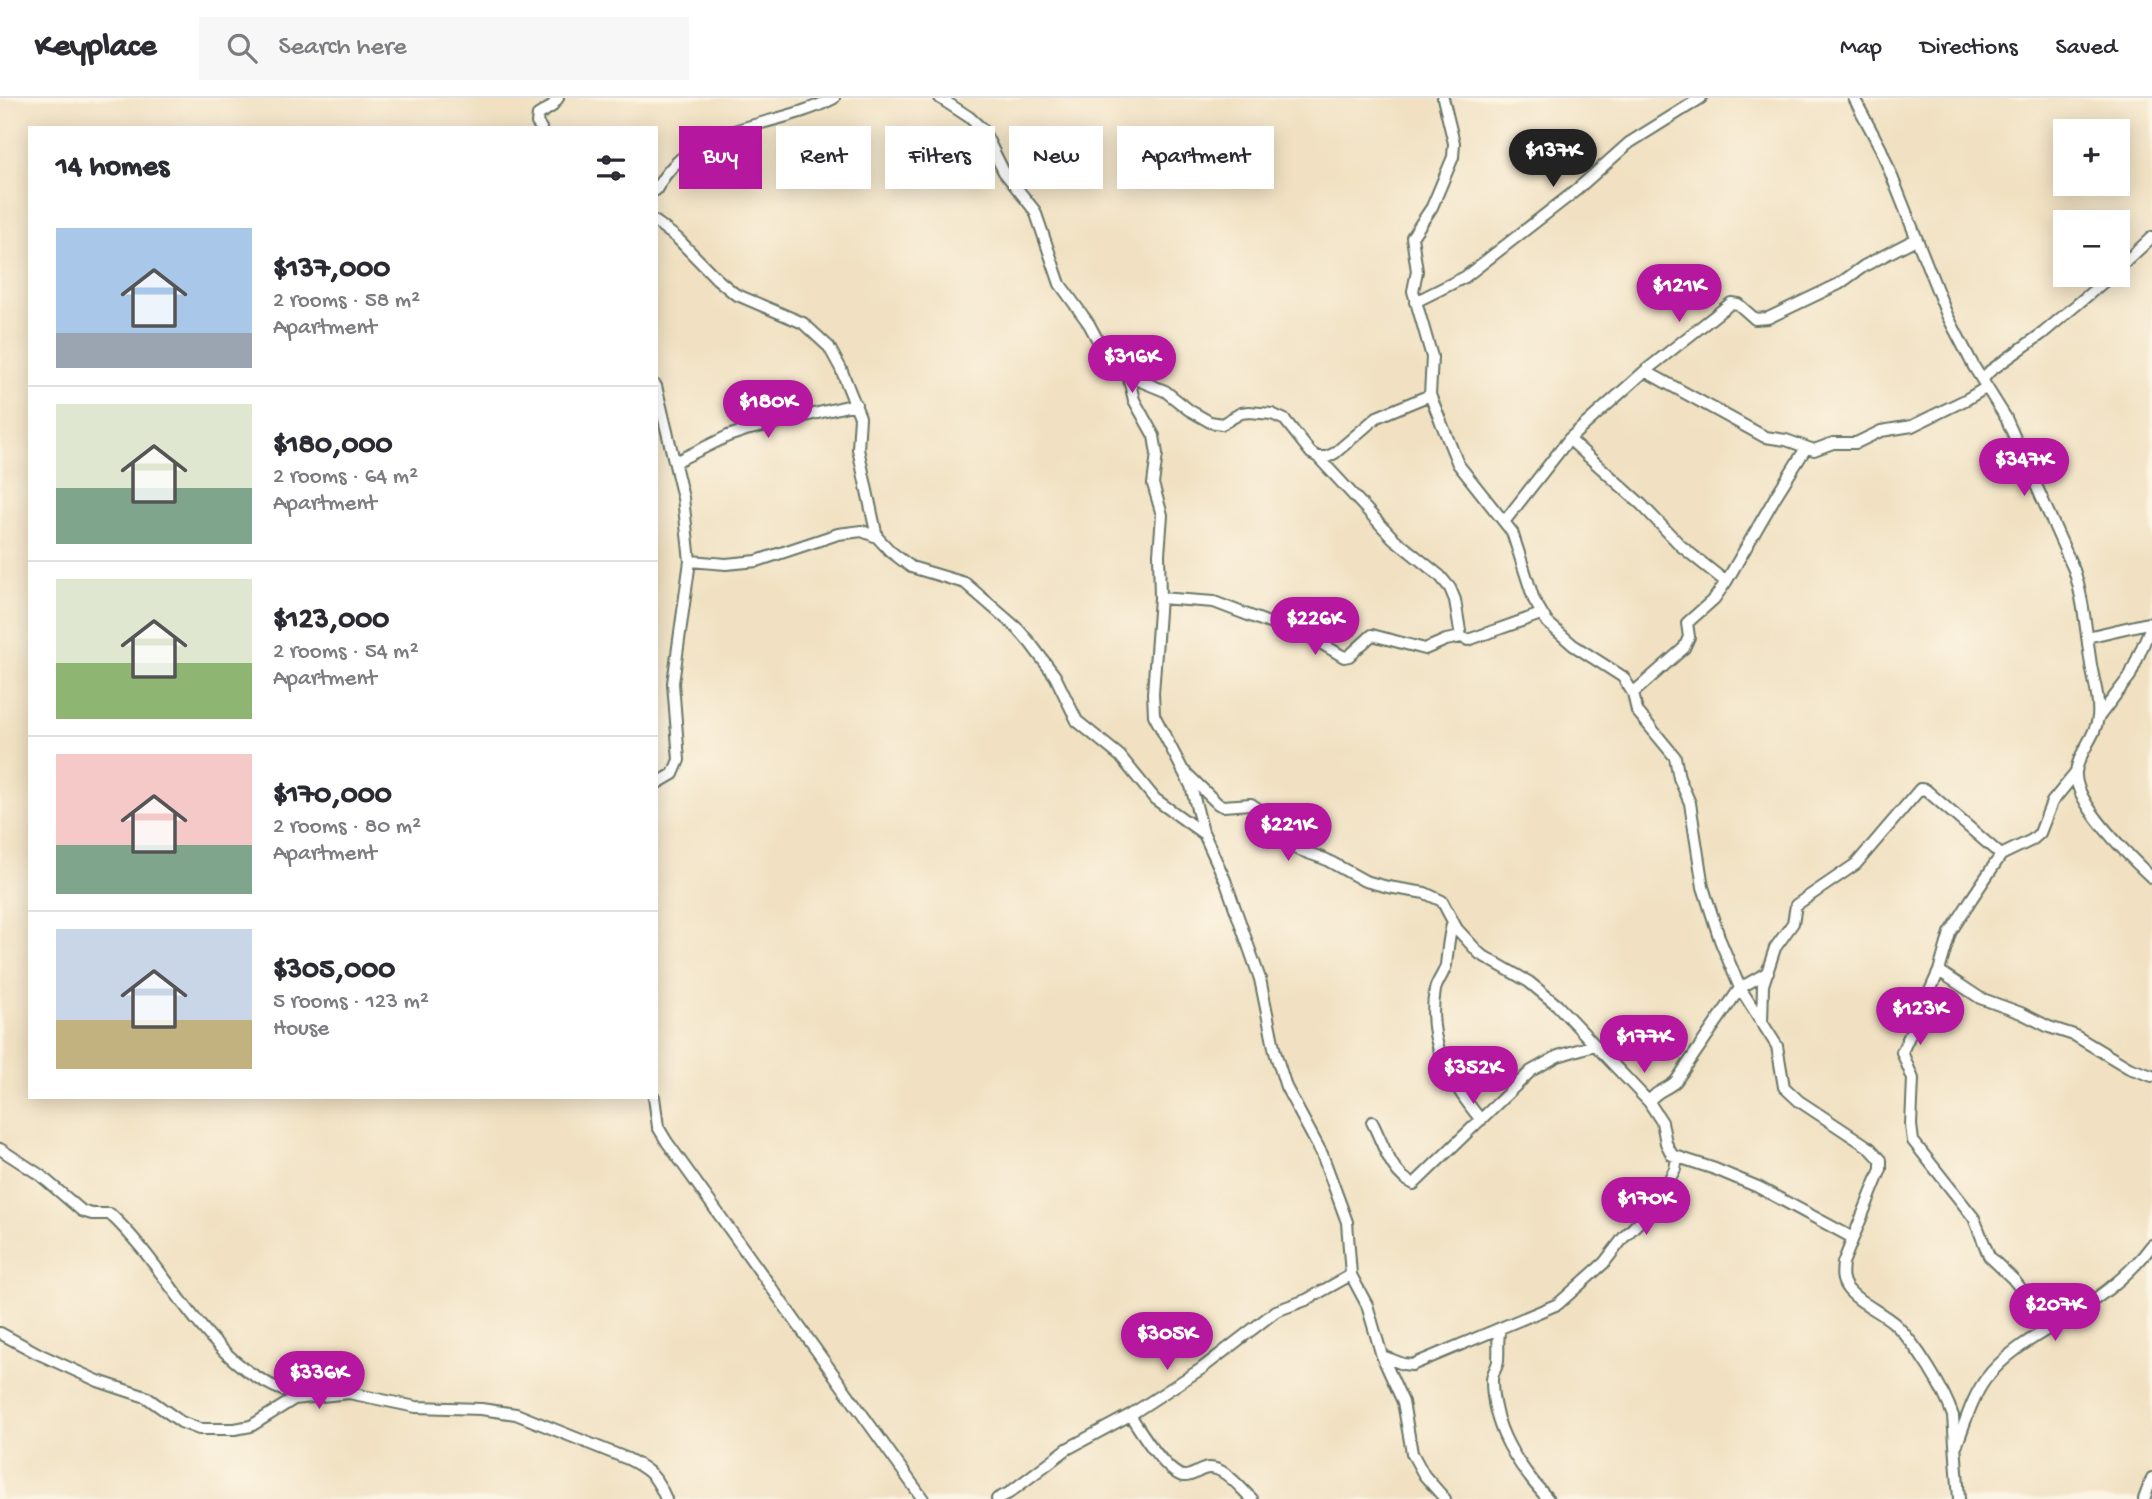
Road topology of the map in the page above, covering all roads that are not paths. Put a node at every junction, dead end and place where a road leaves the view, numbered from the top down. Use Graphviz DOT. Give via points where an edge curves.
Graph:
graph roads {
  1 [pos="558,98"];
  2 [pos="834,98"];
  3 [pos="940,98"];
  4 [pos="1455,98"];
  5 [pos="1701,98"];
  6 [pos="1854,98"];
  7 [pos="1445,103"];
  8 [pos="539,126"];
  9 [pos="658,187"];
  10 [pos="658,224"];
  11 [pos="2152,237"];
  12 [pos="1916,239"];
  13 [pos="2130,258"];
  14 [pos="2098,287"];
  15 [pos="1415,302"];
  16 [pos="1645,371"];
  17 [pos="1128,375"];
  18 [pos="1984,383"];
  19 [pos="658,394"];
  20 [pos="1430,395"];
  21 [pos="856,404"];
  22 [pos="1569,439"];
  23 [pos="1806,448"];
  24 [pos="1318,457"];
  25 [pos="675,463"];
  26 [pos="1504,522"];
  27 [pos="877,537"];
  28 [pos="691,561"];
  29 [pos="1726,582"];
  30 [pos="1160,598"];
  31 [pos="1541,614"];
  32 [pos="2152,623"];
  33 [pos="1461,637"];
  34 [pos="2087,637"];
  35 [pos="1633,693"];
  36 [pos="2098,718"];
  37 [pos="1182,769"];
  38 [pos="2075,774"];
  39 [pos="658,782"];
  40 [pos="1203,834"];
  41 [pos="2001,855"];
  42 [pos="2152,878"];
  43 [pos="1453,922"];
  44 [pos="1939,971"];
  45 [pos="1768,972"];
  46 [pos="1740,988"];
  47 [pos="1762,1024"];
  48 [pos="1594,1045"];
  49 [pos="2152,1076"];
  50 [pos="654,1099"];
  51 [pos="1649,1102"];
  52 [pos="1481,1120"];
  53 [pos="1372,1122"];
  54 [pos="0,1149"];
  55 [pos="1677,1158"];
  56 [pos="1853,1238"];
  57 [pos="2152,1245"];
  58 [pos="1352,1275"];
  59 [pos="2052,1326"];
  60 [pos="1500,1328"];
  61 [pos="0,1333"];
  62 [pos="1382,1356"];
  63 [pos="302,1396"];
  64 [pos="1130,1415"];
  65 [pos="1956,1447"];
  66 [pos="2152,1478"];
  67 [pos="666,1499"];
  68 [pos="923,1499"];
  69 [pos="997,1499"];
  70 [pos="1252,1499"];
  71 [pos="1445,1499"];
  72 [pos="1548,1499"];
  73 [pos="1959,1499"];
  74 [pos="2144,1499"];
  1 -- 8 [label="street" via="538,115"];
  2 -- 9 [label="street" via="704,143 675,163"];
  3 -- 17 [label="street" via="983,131 1004,172 1035,211 1060,284 1104,352"];
  4 -- 7 [label="street"];
  5 -- 15 [label="street" via="1629,143 1465,277"];
  6 -- 12 [label="street" via="1876,138"];
  7 -- 15 [label="street" via="1454,150 1432,207 1412,237"];
  10 -- 21 [label="street" via="735,295 817,333 829,347"];
  11 -- 13 [label="street"];
  12 -- 16 [label="street" via="1768,318 1755,319 1731,303"];
  12 -- 18 [label="street" via="1947,315"];
  14 -- 18 [label="street" via="1990,371"];
  15 -- 20 [label="street" via="1432,357"];
  16 -- 22 [label="street"];
  16 -- 23 [label="street" via="1765,437"];
  17 -- 24 [label="street" via="1157,387 1215,424 1250,412 1280,417"];
  17 -- 30 [label="street" via="1134,400 1156,444 1153,484 1162,515"];
  18 -- 23 [label="street" via="1967,399 1912,426 1881,431 1848,445"];
  18 -- 34 [label="street" via="2006,418 2074,570"];
  19 -- 25 [label="street"];
  20 -- 24 [label="street" via="1377,418 1335,453"];
  20 -- 26 [label="street" via="1458,464"];
  21 -- 25 [label="street" via="746,430"];
  21 -- 27 [label="street" via="861,426 858,449"];
  22 -- 26 [label="street"];
  22 -- 29 [label="street"];
  23 -- 29 [label="street"];
  24 -- 33 [label="street" via="1393,538 1450,588"];
  25 -- 28 [label="street"];
  26 -- 31 [label="street" via="1516,542"];
  27 -- 28 [label="street" via="855,530 757,561"];
  27 -- 40 [label="street" via="911,567 977,591 1045,662 1077,721 1120,756 1155,799"];
  28 -- 39 [label="street" via="673,683 679,760 673,774"];
  29 -- 35 [label="street" via="1714,600 1687,623 1689,637 1684,648"];
  30 -- 33 [label="street" via="1214,602 1309,636 1344,657 1373,635 1425,649"];
  30 -- 37 [label="street" via="1154,715"];
  31 -- 33 [label="street" via="1468,640"];
  31 -- 35 [label="street" via="1567,639 1615,670"];
  32 -- 34 [label="street"];
  32 -- 36 [label="street" via="2130,676"];
  34 -- 36 [label="street"];
  35 -- 46 [label="street" via="1643,721 1675,757 1690,803 1703,887"];
  36 -- 38 [label="street"];
  37 -- 40 [label="street"];
  37 -- 43 [label="street" via="1218,804 1257,808 1278,837 1294,848 1375,884 1438,898"];
  38 -- 41 [label="street" via="2053,802 2040,833"];
  38 -- 42 [label="street" via="2084,800"];
  40 -- 58 [label="street" via="1225,880 1260,979 1286,1087 1322,1154 1347,1222"];
  41 -- 44 [label="street" via="1950,933"];
  41 -- 45 [label="street" via="1920,789 1856,864 1798,902 1793,923 1775,948"];
  43 -- 48 [label="street" via="1480,954 1529,982"];
  43 -- 52 [label="street" via="1446,967 1436,987 1434,1038 1455,1084"];
  44 -- 49 [label="street" via="1980,998 2074,1035 2129,1068"];
  44 -- 59 [label="street" via="1902,1052 1913,1079 1913,1141 1975,1218 1989,1256"];
  45 -- 46 [label="street"];
  45 -- 47 [label="street" via="1761,993"];
  46 -- 47 [label="street"];
  46 -- 51 [label="street" via="1676,1081"];
  47 -- 56 [label="street" via="1779,1051 1783,1083 1790,1094 1881,1160"];
  48 -- 51 [label="street"];
  48 -- 52 [label="street" via="1558,1056 1531,1071"];
  50 -- 68 [label="street" via="667,1142"];
  51 -- 55 [label="street" via="1662,1122 1668,1151"];
  52 -- 53 [label="street" via="1414,1184 1394,1167"];
  54 -- 63 [label="street" via="82,1211 110,1214 219,1348 269,1385"];
  55 -- 56 [label="street" via="1758,1187"];
  55 -- 60 [label="street" via="1655,1206 1604,1262 1552,1308"];
  56 -- 65 [label="street" via="1841,1275 1846,1287 1894,1323 1921,1356 1949,1404"];
  57 -- 59 [label="street" via="2099,1296"];
  58 -- 62 [label="street" via="1367,1305"];
  58 -- 64 [label="street" via="1276,1311 1201,1369"];
  59 -- 65 [label="street" via="2010,1353 1986,1379"];
  60 -- 62 [label="street" via="1412,1365"];
  60 -- 72 [label="street" via="1492,1376 1497,1422 1517,1461"];
  61 -- 63 [label="street" via="98,1381 146,1397 199,1429 251,1426"];
  62 -- 71 [label="street" via="1403,1402 1412,1453 1423,1475"];
  63 -- 67 [label="street" via="349,1393 416,1408 481,1409 516,1415 628,1458 653,1474"];
  64 -- 69 [label="street" via="1067,1449"];
  64 -- 70 [label="street" via="1176,1473 1189,1476 1207,1468 1218,1469"];
  65 -- 73 [label="street"];
  66 -- 74 [label="street"];
}
